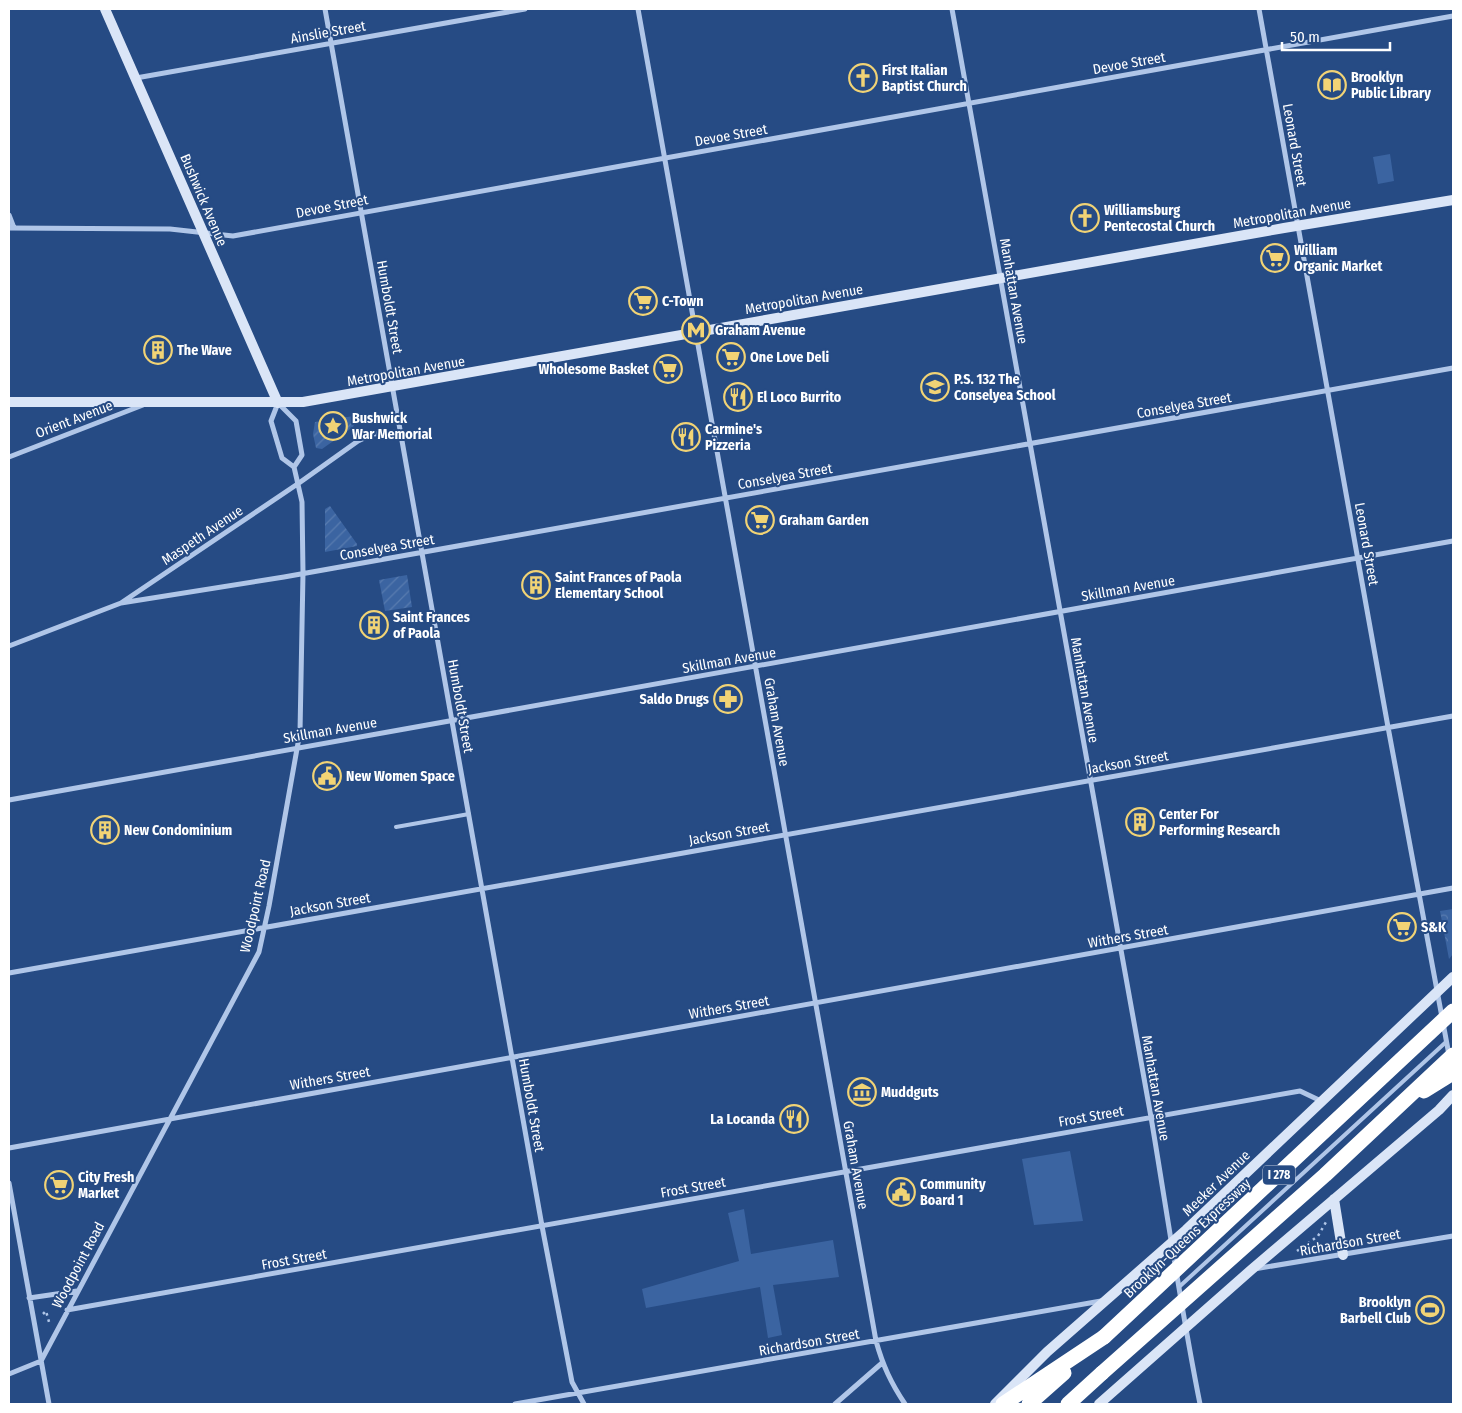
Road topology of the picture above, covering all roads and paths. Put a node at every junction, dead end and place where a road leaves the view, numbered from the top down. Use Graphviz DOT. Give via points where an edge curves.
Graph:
graph roads {
  1 [pos="105,9"];
  2 [pos="325,9"];
  3 [pos="525,9"];
  4 [pos="638,9"];
  5 [pos="952,9"];
  6 [pos="1259,9"];
  7 [pos="1453,16"];
  8 [pos="331,43"];
  9 [pos="1267,50"];
  10 [pos="136,78"];
  11 [pos="969,104"];
  12 [pos="665,158"];
  13 [pos="1453,200"];
  14 [pos="361,212"];
  15 [pos="9,215"];
  16 [pos="1298,225"];
  17 [pos="12,228"];
  18 [pos="203,232"];
  19 [pos="1000,278"];
  20 [pos="696,332"];
  21 [pos="1453,368"];
  22 [pos="392,388"];
  23 [pos="1328,391"];
  24 [pos="9,402"];
  25 [pos="148,403"];
  26 [pos="278,403"];
  27 [pos="399,432"];
  28 [pos="1030,443"];
  29 [pos="9,458"];
  30 [pos="294,467"];
  31 [pos="298,483"];
  32 [pos="725,498"];
  33 [pos="1453,541"];
  34 [pos="422,552"];
  35 [pos="1358,558"];
  36 [pos="302,573"];
  37 [pos="121,603"];
  38 [pos="1060,612"];
  39 [pos="9,646"];
  40 [pos="755,666"];
  41 [pos="1453,716"];
  42 [pos="452,720"];
  43 [pos="1388,727"];
  44 [pos="298,748"];
  45 [pos="1090,780"];
  46 [pos="9,800"];
  47 [pos="469,814"];
  48 [pos="396,827"];
  49 [pos="786,835"];
  50 [pos="483,888"];
  51 [pos="1453,888"];
  52 [pos="1418,894"];
  53 [pos="264,928"];
  54 [pos="1120,949"];
  55 [pos="9,973"];
  56 [pos="1453,977"];
  57 [pos="1438,991"];
  58 [pos="816,1003"];
  59 [pos="1453,1011"];
  60 [pos="1450,1049"];
  61 [pos="512,1057"];
  62 [pos="1453,1073"];
  63 [pos="1453,1083"];
  64 [pos="1453,1095"];
  65 [pos="1320,1101"];
  66 [pos="1396,1109"];
  67 [pos="1150,1117"];
  68 [pos="169,1118"];
  69 [pos="9,1148"];
  70 [pos="846,1171"];
  71 [pos="9,1183"];
  72 [pos="1334,1199"];
  73 [pos="1328,1219"];
  74 [pos="542,1226"];
  75 [pos="1453,1236"];
  76 [pos="1172,1243"];
  77 [pos="1293,1254"];
  78 [pos="1343,1254"];
  79 [pos="1251,1270"];
  80 [pos="1179,1287"];
  81 [pos="77,1291"];
  82 [pos="29,1298"];
  83 [pos="1106,1300"];
  84 [pos="46,1304"];
  85 [pos="46,1310"];
  86 [pos="67,1310"];
  87 [pos="42,1314"];
  88 [pos="49,1322"];
  89 [pos="1185,1329"];
  90 [pos="1104,1337"];
  91 [pos="876,1341"];
  92 [pos="41,1361"];
  93 [pos="882,1363"];
  94 [pos="1102,1373"];
  95 [pos="9,1374"];
  96 [pos="578,1393"];
  97 [pos="49,1404"];
  98 [pos="515,1404"];
  99 [pos="584,1404"];
  100 [pos="835,1404"];
  101 [pos="905,1404"];
  102 [pos="994,1404"];
  103 [pos="1003,1404"];
  104 [pos="1029,1404"];
  105 [pos="1068,1404"];
  106 [pos="1078,1404"];
  107 [pos="1099,1404"];
  108 [pos="1200,1404"];
  1 -- 10 [label="main road, Bushwick Avenue"];
  2 -- 8 [label="street, Humboldt Street"];
  3 -- 8 [label="street, Ainslie Street"];
  4 -- 12 [label="street, Graham Avenue"];
  5 -- 11 [label="street, Manhattan Avenue"];
  6 -- 9 [label="street, Leonard Street"];
  7 -- 9 [label="street, Devoe Street"];
  8 -- 10 [label="street, Ainslie Street"];
  8 -- 14 [label="street, Humboldt Street"];
  9 -- 11 [label="street, Devoe Street"];
  9 -- 16 [label="street, Leonard Street"];
  10 -- 18 [label="main road, Bushwick Avenue"];
  11 -- 12 [label="street, Devoe Street"];
  11 -- 19 [label="street, Manhattan Avenue"];
  12 -- 14 [label="street, Devoe Street"];
  12 -- 20 [label="street, Graham Avenue"];
  13 -- 16 [label="main road, Metropolitan Avenue"];
  14 -- 18 [label="street, Devoe Street" via="233,236"];
  14 -- 22 [label="street, Humboldt Street"];
  15 -- 17 [label="street"];
  16 -- 19 [label="main road, Metropolitan Avenue"];
  16 -- 23 [label="street, Leonard Street"];
  17 -- 18 [label="street, Devoe Street"];
  18 -- 26 [label="main road, Bushwick Avenue"];
  19 -- 20 [label="main road, Metropolitan Avenue"];
  19 -- 28 [label="street, Manhattan Avenue"];
  20 -- 22 [label="main road, Metropolitan Avenue"];
  20 -- 32 [label="street, Graham Avenue"];
  21 -- 23 [label="street, Conselyea Street"];
  22 -- 26 [label="main road, Metropolitan Avenue"];
  22 -- 27 [label="street, Humboldt Street"];
  23 -- 28 [label="street, Conselyea Street"];
  23 -- 35 [label="street, Leonard Street"];
  24 -- 25 [label="main road, Metropolitan Avenue"];
  25 -- 26 [label="main road, Metropolitan Avenue"];
  25 -- 29 [label="street, Orient Avenue"];
  26 -- 30 [label="street, Woodpoint Road" via="270,421 282,458"];
  26 -- 30 [label="street, Woodpoint Road" via="296,422 302,455"];
  27 -- 31 [label="street, Maspeth Avenue" via="373,434 358,440"];
  27 -- 34 [label="street, Humboldt Street"];
  28 -- 32 [label="street, Conselyea Street"];
  28 -- 38 [label="street, Manhattan Avenue"];
  30 -- 31 [label="street, Woodpoint Road"];
  31 -- 36 [label="street, Woodpoint Road" via="302,502"];
  31 -- 37 [label="street, Maspeth Avenue"];
  32 -- 34 [label="street, Conselyea Street"];
  32 -- 40 [label="street, Graham Avenue"];
  33 -- 35 [label="street, Skillman Avenue"];
  34 -- 36 [label="street, Conselyea Street"];
  34 -- 42 [label="street, Humboldt Street"];
  35 -- 38 [label="street, Skillman Avenue"];
  35 -- 43 [label="street, Leonard Street"];
  36 -- 37 [label="street, Conselyea Street"];
  36 -- 44 [label="street, Woodpoint Road"];
  37 -- 39 [label="street, Maspeth Avenue"];
  38 -- 40 [label="street, Skillman Avenue"];
  38 -- 45 [label="street, Manhattan Avenue"];
  40 -- 42 [label="street, Skillman Avenue"];
  40 -- 49 [label="street, Graham Avenue"];
  41 -- 43 [label="street, Jackson Street"];
  42 -- 44 [label="street, Skillman Avenue"];
  42 -- 47 [label="street, Humboldt Street"];
  43 -- 45 [label="street, Jackson Street"];
  43 -- 52 [label="street, Leonard Street"];
  44 -- 46 [label="street, Skillman Avenue"];
  44 -- 53 [label="street, Woodpoint Road"];
  45 -- 49 [label="street, Jackson Street"];
  45 -- 54 [label="street, Manhattan Avenue"];
  47 -- 48 [label="lane"];
  47 -- 50 [label="street, Humboldt Street"];
  49 -- 50 [label="street, Jackson Street"];
  49 -- 58 [label="street, Graham Avenue"];
  50 -- 53 [label="street, Jackson Street"];
  50 -- 61 [label="street, Humboldt Street"];
  51 -- 52 [label="street, Withers Street"];
  52 -- 54 [label="street, Withers Street"];
  52 -- 57 [label="street, Leonard Street"];
  53 -- 55 [label="street, Jackson Street"];
  53 -- 68 [label="street, Woodpoint Road" via="259,952"];
  54 -- 58 [label="street, Withers Street"];
  54 -- 67 [label="street, Manhattan Avenue"];
  56 -- 57 [label="main road, Meeker Avenue"];
  57 -- 60 [label="street, Leonard Street"];
  57 -- 65 [label="main road, Meeker Avenue"];
  58 -- 61 [label="street, Withers Street"];
  58 -- 70 [label="street, Graham Avenue"];
  59 -- 90 [label="highway, Brooklyn-Queens Expressway / I 278, bridge"];
  60 -- 63 [label="street, Leonard Street"];
  60 -- 66 [label="highway, I 278, bridge"];
  60 -- 80 [label="lane"];
  61 -- 68 [label="street, Withers Street"];
  61 -- 74 [label="street, Humboldt Street"];
  62 -- 66 [label="highway, bridge"];
  64 -- 72 [label="main road"];
  65 -- 67 [label="street, Frost Street" via="1300,1092"];
  65 -- 76 [label="main road, Meeker Avenue"];
  66 -- 94 [label="highway, I 278, bridge"];
  67 -- 70 [label="street, Frost Street"];
  67 -- 76 [label="street, Manhattan Avenue"];
  68 -- 69 [label="street, Withers Street"];
  68 -- 81 [label="street, Woodpoint Road"];
  70 -- 74 [label="street, Frost Street"];
  70 -- 91 [label="street, Graham Avenue"];
  71 -- 82 [label="street"];
  72 -- 78 [label="main road"];
  72 -- 79 [label="main road"];
  73 -- 77 [label="path" via="1318,1236"];
  74 -- 86 [label="street, Frost Street"];
  74 -- 96 [label="street, Humboldt Street" via="572,1382"];
  75 -- 78 [label="street, Richardson Street"];
  76 -- 80 [label="street, Manhattan Avenue"];
  76 -- 83 [label="main road, Meeker Avenue"];
  78 -- 79 [label="street, Richardson Street"];
  79 -- 89 [label="main road"];
  80 -- 89 [label="street, Manhattan Avenue"];
  81 -- 82 [label="street"];
  81 -- 86 [label="street, Woodpoint Road"];
  82 -- 92 [label="street"];
  83 -- 91 [label="street, Richardson Street"];
  83 -- 102 [label="main road, Meeker Avenue"];
  84 -- 85 [label="path"];
  85 -- 87 [label="path"];
  85 -- 88 [label="path"];
  86 -- 92 [label="street, Woodpoint Road"];
  89 -- 107 [label="main road"];
  89 -- 108 [label="street, Manhattan Avenue"];
  90 -- 103 [label="highway"];
  90 -- 104 [label="highway, Brooklyn-Queens Expressway / I 278"];
  91 -- 93 [label="street, Graham Avenue"];
  91 -- 96 [label="street, Richardson Street"];
  92 -- 95 [label="street"];
  92 -- 97 [label="street"];
  93 -- 100 [label="street"];
  93 -- 101 [label="street, Graham Avenue"];
  94 -- 105 [label="highway, I 278"];
  94 -- 106 [label="highway"];
  96 -- 98 [label="street, Richardson Street"];
  96 -- 99 [label="street, Humboldt Street"];
}
